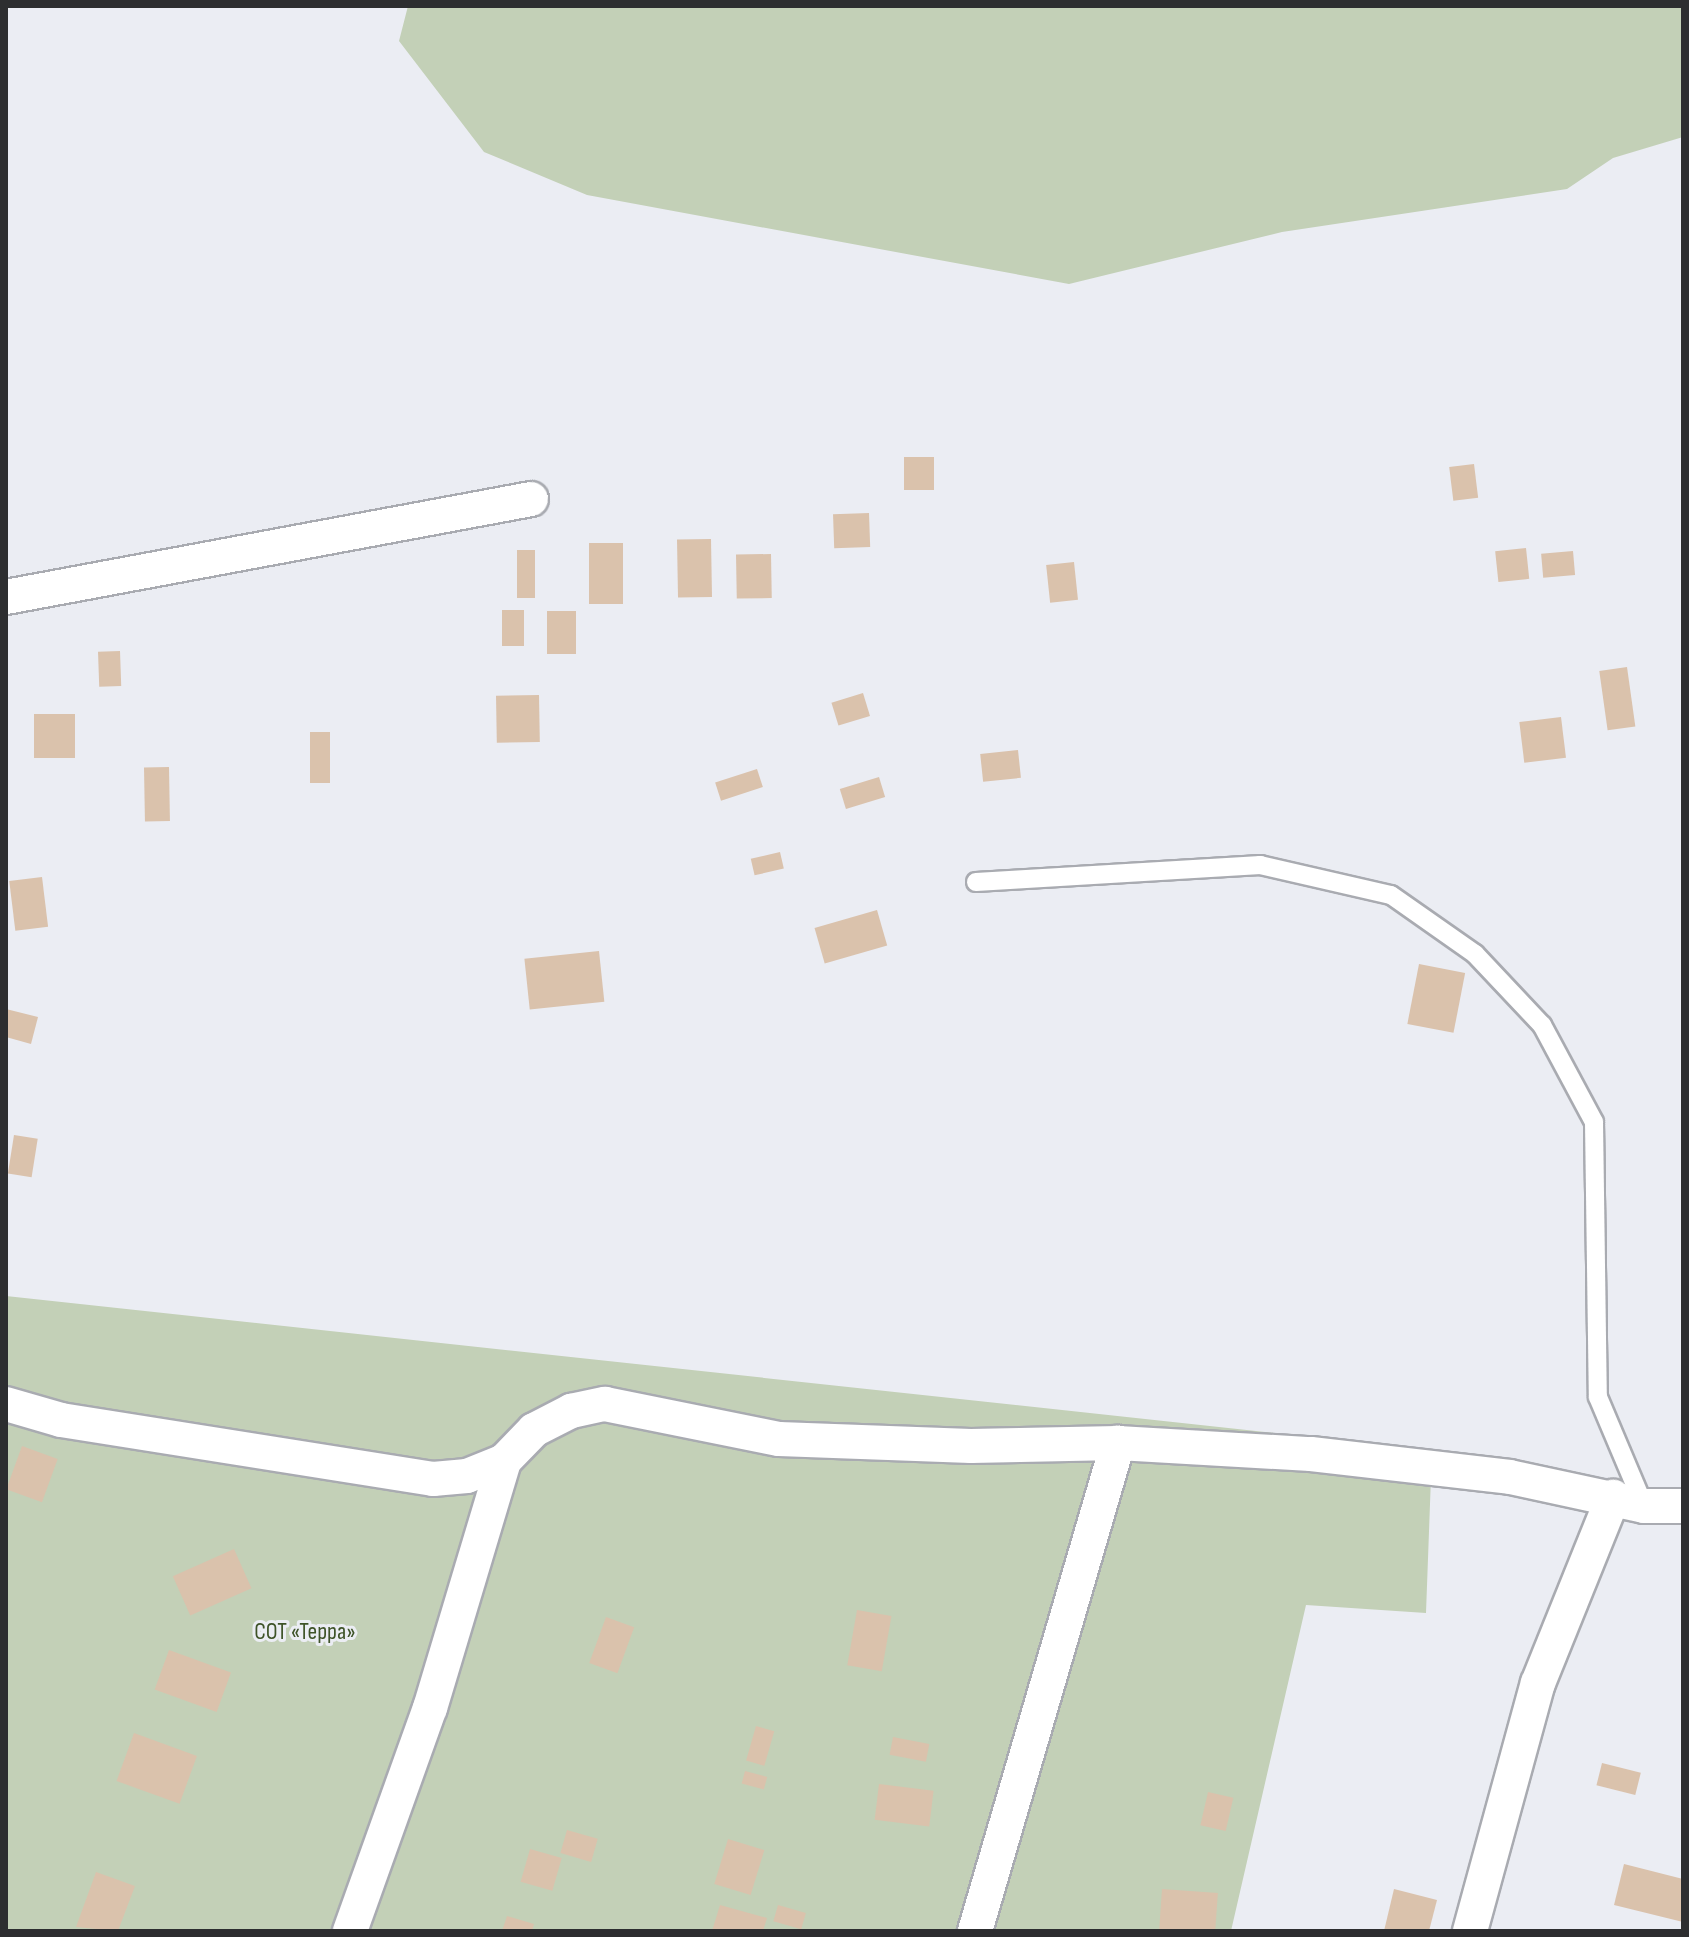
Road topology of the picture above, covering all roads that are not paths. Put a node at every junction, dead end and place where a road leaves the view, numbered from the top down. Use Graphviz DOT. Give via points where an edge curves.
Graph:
graph roads {
  1 [pos="531,499"];
  2 [pos="6,597"];
  3 [pos="976,882"];
  4 [pos="6,1404"];
  5 [pos="1118,1443"];
  6 [pos="504,1461"];
  7 [pos="1629,1502"];
  8 [pos="1683,1506"];
  9 [pos="350,1931"];
  10 [pos="975,1931"];
  11 [pos="1470,1931"];
  1 -- 2 [label="street"];
  3 -- 7 [label="lane" via="1260,865 1391,895 1475,954 1542,1025 1594,1122 1598,1397"];
  4 -- 6 [label="street" via="61,1420 406,1477 467,1476"];
  5 -- 6 [label="street" via="971,1446 779,1439 605,1404 571,1411 534,1430"];
  5 -- 7 [label="street" via="1311,1454 1510,1477"];
  5 -- 10 [label="street"];
  6 -- 9 [label="street" via="430,1708"];
  7 -- 8 [label="street"];
  7 -- 11 [label="street" via="1538,1683"];
}
